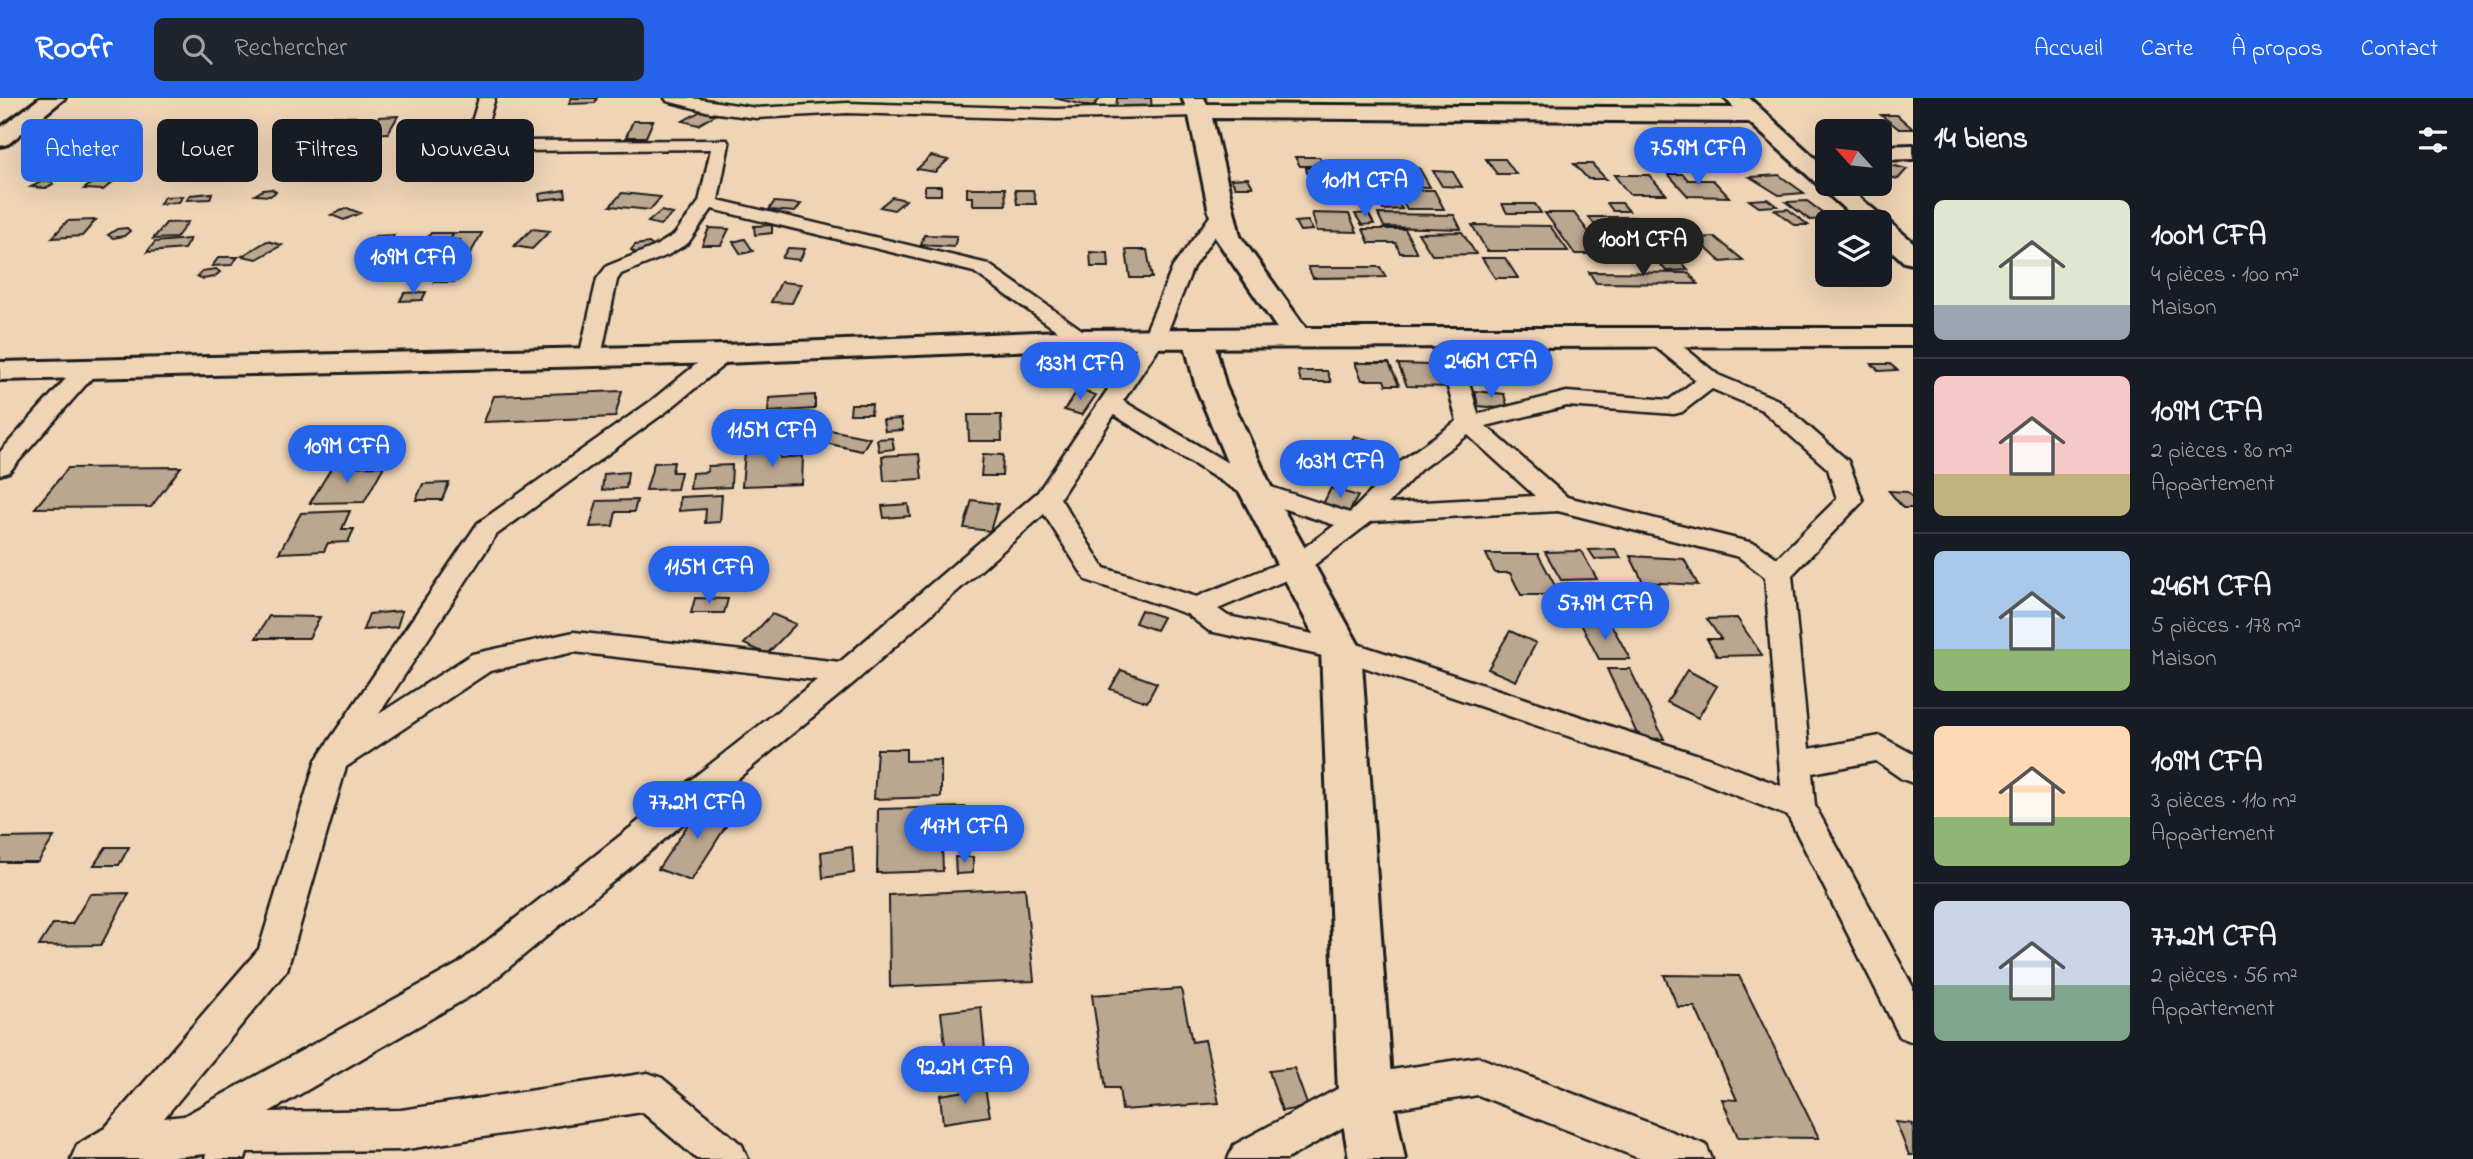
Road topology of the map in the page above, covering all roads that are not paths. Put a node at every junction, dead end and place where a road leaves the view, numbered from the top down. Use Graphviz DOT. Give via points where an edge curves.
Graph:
graph roads {
  1 [pos="54,98"];
  2 [pos="487,98"];
  3 [pos="673,98"];
  4 [pos="1736,98"];
  5 [pos="1194,102"];
  6 [pos="1452,105"];
  7 [pos="756,113"];
  8 [pos="1754,115"];
  9 [pos="730,134"];
  10 [pos="0,139"];
  11 [pos="1913,152"];
  12 [pos="1892,153"];
  13 [pos="1815,154"];
  14 [pos="1795,155"];
  15 [pos="1815,172"];
  16 [pos="1843,196"];
  17 [pos="708,203"];
  18 [pos="1860,210"];
  19 [pos="1222,212"];
  20 [pos="1892,238"];
  21 [pos="1913,256"];
  22 [pos="1297,337"];
  23 [pos="1913,337"];
  24 [pos="1154,338"];
  25 [pos="1198,338"];
  26 [pos="1660,339"];
  27 [pos="1084,340"];
  28 [pos="1446,340"];
  29 [pos="723,354"];
  30 [pos="590,357"];
  31 [pos="88,368"];
  32 [pos="0,371"];
  33 [pos="1710,380"];
  34 [pos="1110,404"];
  35 [pos="1469,423"];
  36 [pos="0,467"];
  37 [pos="1256,491"];
  38 [pos="1047,498"];
  39 [pos="1558,503"];
  40 [pos="1359,518"];
  41 [pos="1296,566"];
  42 [pos="1778,573"];
  43 [pos="1197,607"];
  44 [pos="1341,650"];
  45 [pos="846,673"];
  46 [pos="332,760"];
  47 [pos="1795,764"];
  48 [pos="1913,770"];
  49 [pos="1799,807"];
  50 [pos="1913,1024"];
  51 [pos="1365,1093"];
  52 [pos="188,1136"];
  53 [pos="229,1146"];
  54 [pos="105,1151"];
  55 [pos="728,1159"];
  56 [pos="1248,1159"];
  57 [pos="1377,1159"];
  58 [pos="1692,1159"];
  1 -- 10 [label="street"];
  2 -- 9 [label="lane" via="476,135 520,146"];
  3 -- 7 [label="lane"];
  4 -- 8 [label="street"];
  5 -- 6 [label="street"];
  5 -- 7 [label="lane" via="1056,114 847,108"];
  5 -- 19 [label="street"];
  6 -- 8 [label="street"];
  7 -- 9 [label="lane"];
  8 -- 14 [label="street"];
  9 -- 17 [label="lane"];
  11 -- 12 [label="street"];
  13 -- 14 [label="street"];
  14 -- 15 [label="street"];
  16 -- 18 [label="street"];
  17 -- 27 [label="lane" via="981,268"];
  17 -- 30 [label="lane" via="681,239 614,270 607,279"];
  19 -- 22 [label="street" via="1227,236"];
  19 -- 24 [label="lane" via="1182,267"];
  20 -- 21 [label="street"];
  22 -- 25 [label="street"];
  22 -- 28 [label="street"];
  23 -- 26 [label="street"];
  24 -- 25 [label="street"];
  24 -- 27 [label="street"];
  24 -- 34 [label="lane"];
  25 -- 37 [label="street" via="1211,387"];
  26 -- 28 [label="street"];
  26 -- 33 [label="lane"];
  27 -- 29 [label="street"];
  28 -- 35 [label="lane"];
  29 -- 30 [label="street"];
  29 -- 46 [label="lane" via="659,406 487,529"];
  30 -- 31 [label="street"];
  31 -- 32 [label="street"];
  31 -- 36 [label="lane"];
  33 -- 35 [label="lane" via="1674,407 1567,399"];
  33 -- 42 [label="lane" via="1770,405 1839,466 1850,501"];
  34 -- 37 [label="lane"];
  34 -- 38 [label="lane"];
  35 -- 39 [label="lane"];
  35 -- 40 [label="lane" via="1411,464"];
  37 -- 40 [label="lane"];
  37 -- 41 [label="street"];
  38 -- 43 [label="lane" via="1095,574"];
  38 -- 45 [label="lane"];
  39 -- 40 [label="lane"];
  39 -- 42 [label="lane" via="1748,550"];
  40 -- 41 [label="lane"];
  41 -- 43 [label="lane"];
  41 -- 44 [label="street"];
  42 -- 47 [label="lane"];
  43 -- 44 [label="lane" via="1219,624"];
  44 -- 49 [label="lane" via="1703,769"];
  44 -- 51 [label="street"];
  45 -- 46 [label="lane" via="574,642 482,662"];
  45 -- 52 [label="lane" via="471,976"];
  46 -- 54 [label="lane" via="274,958"];
  47 -- 48 [label="lane" via="1880,748"];
  47 -- 49 [label="lane"];
  49 -- 50 [label="lane"];
  51 -- 56 [label="lane"];
  51 -- 57 [label="street"];
  51 -- 58 [label="lane" via="1478,1076"];
  52 -- 53 [label="lane"];
  52 -- 54 [label="lane"];
  53 -- 55 [label="lane" via="401,1130 648,1092"];
}
